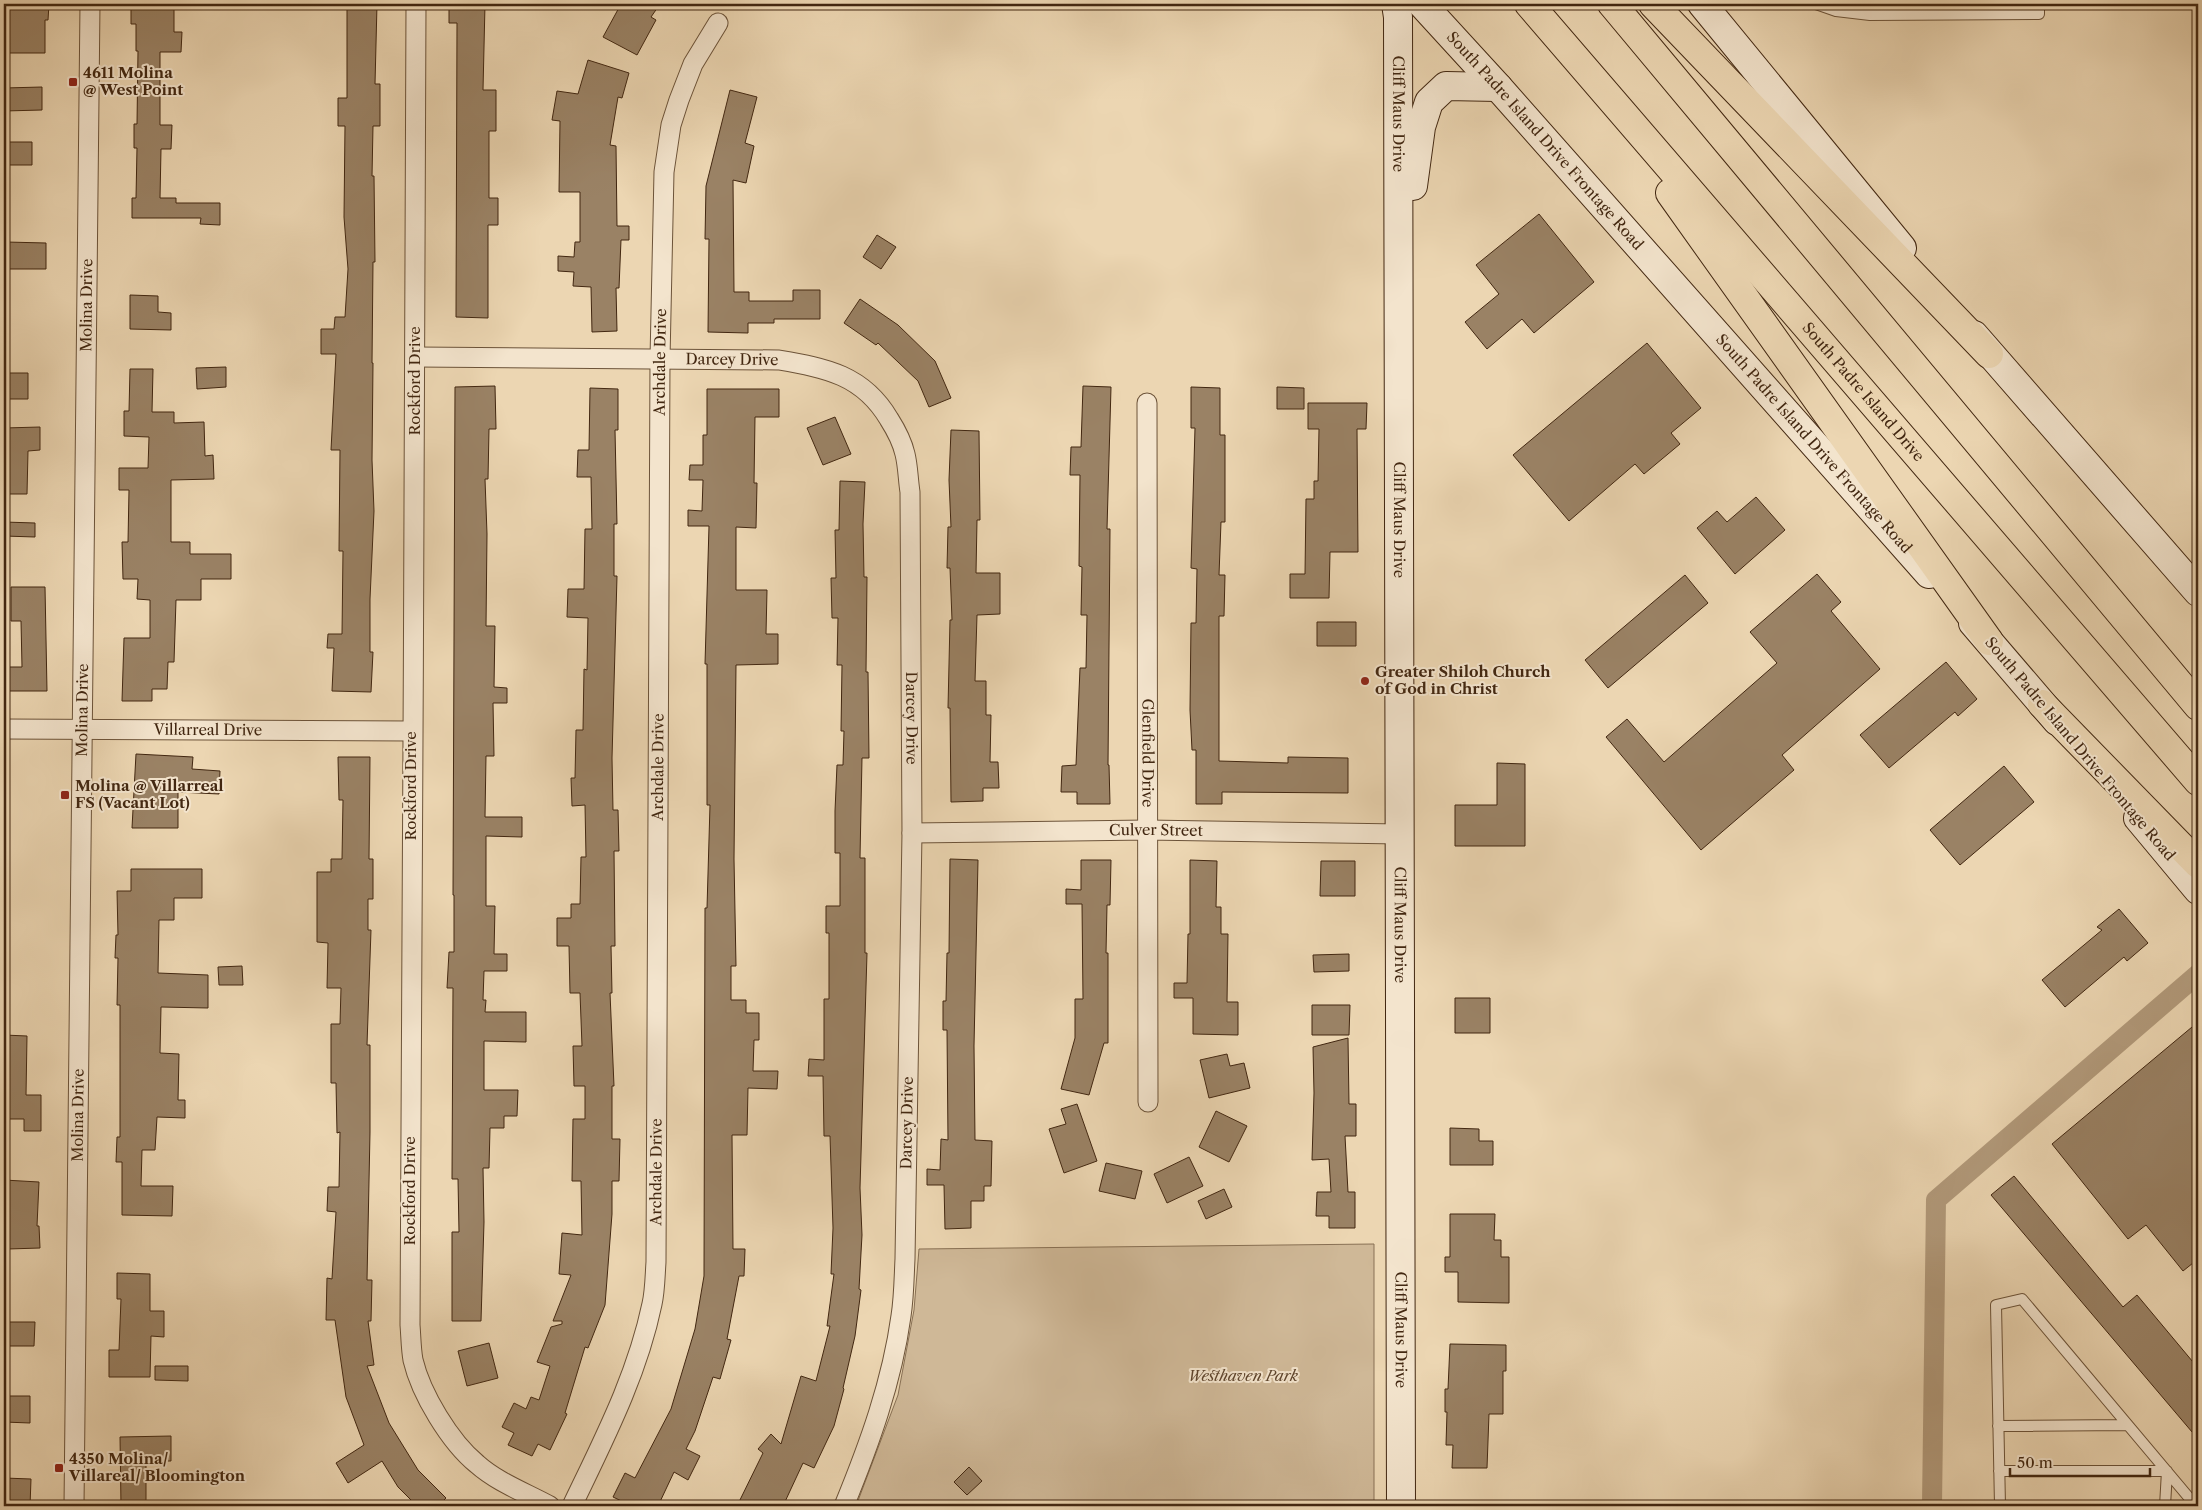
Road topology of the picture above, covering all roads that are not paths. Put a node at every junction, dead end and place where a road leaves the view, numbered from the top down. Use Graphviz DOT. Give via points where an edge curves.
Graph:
graph roads {
  1 [pos="90,4"];
  2 [pos="416,4"];
  3 [pos="1396,4"];
  4 [pos="1422,4"];
  5 [pos="1529,4"];
  6 [pos="1612,4"];
  7 [pos="1653,4"];
  8 [pos="1702,4"];
  9 [pos="1816,4"];
  10 [pos="2039,4"];
  11 [pos="718,23"];
  12 [pos="1573,57"];
  13 [pos="1498,87"];
  14 [pos="1400,344"];
  15 [pos="1989,354"];
  16 [pos="416,358"];
  17 [pos="660,359"];
  18 [pos="1147,403"];
  19 [pos="2198,592"];
  20 [pos="1989,641"];
  21 [pos="2042,704"];
  22 [pos="2198,706"];
  23 [pos="4,729"];
  24 [pos="82,729"];
  25 [pos="411,731"];
  26 [pos="2198,781"];
  27 [pos="1147,830"];
  28 [pos="912,833"];
  29 [pos="1400,834"];
  30 [pos="2198,864"];
  31 [pos="2198,890"];
  32 [pos="1148,1102"];
  33 [pos="2128,1425"];
  34 [pos="1998,1426"];
  35 [pos="1999,1471"];
  36 [pos="2167,1471"];
  37 [pos="74,1506"];
  38 [pos="550,1506"];
  39 [pos="572,1506"];
  40 [pos="844,1506"];
  41 [pos="1401,1506"];
  42 [pos="2000,1506"];
  43 [pos="2166,1506"];
  44 [pos="2196,1506"];
  1 -- 24 [label="street, Molina Drive"];
  2 -- 16 [label="street, Rockford Drive"];
  3 -- 14 [label="main road, Cliff Maus Drive"];
  4 -- 13 [label="main road, South Padre Island Drive Frontage Road"];
  5 -- 12 [label="highway, South Padre Island Drive"];
  6 -- 22 [label="highway"];
  7 -- 15 [label="highway"];
  8 -- 15 [label="main road"];
  9 -- 10 [label="lane" via="1836,11 1870,15 2039,14"];
  11 -- 17 [label="street, Archdale Drive" via="693,64 671,124 664,172"];
  12 -- 20 [label="highway"];
  12 -- 26 [label="highway, South Padre Island Drive"];
  13 -- 14 [label="main road, Cliff Maus Drive" via="1446,86 1429,102 1421,127 1413,182"];
  13 -- 20 [label="main road, South Padre Island Drive Frontage Road"];
  14 -- 29 [label="main road, Cliff Maus Drive"];
  15 -- 19 [label="main road"];
  16 -- 17 [label="street, Darcey Drive"];
  16 -- 25 [label="street, Rockford Drive"];
  17 -- 28 [label="street, Darcey Drive" via="779,360 818,366 864,388 881,406 899,436 910,492"];
  17 -- 39 [label="street, Archdale Drive" via="656,1262 652,1302 632,1371"];
  18 -- 27 [label="street, Glenfield Drive"];
  20 -- 21 [label="main road, South Padre Island Drive Frontage Road"];
  21 -- 30 [label="highway"];
  21 -- 31 [label="main road, South Padre Island Drive Frontage Road"];
  23 -- 24 [label="street, Villarreal Drive"];
  24 -- 25 [label="street, Villarreal Drive"];
  24 -- 37 [label="street, Molina Drive"];
  25 -- 38 [label="street, Rockford Drive" via="410,1325 413,1360 435,1411 476,1464"];
  27 -- 28 [label="street, Culver Street"];
  27 -- 29 [label="street, Culver Street"];
  27 -- 32 [label="street, Glenfield Drive"];
  28 -- 40 [label="street, Darcey Drive" via="901,1316 879,1412"];
  29 -- 41 [label="main road, Cliff Maus Drive"];
  33 -- 34 [label="lane"];
  33 -- 34 [label="lane" via="2022,1299 1996,1305"];
  33 -- 36 [label="lane"];
  34 -- 35 [label="lane"];
  35 -- 36 [label="lane"];
  35 -- 42 [label="lane"];
  36 -- 43 [label="lane"];
  36 -- 44 [label="lane"];
}
